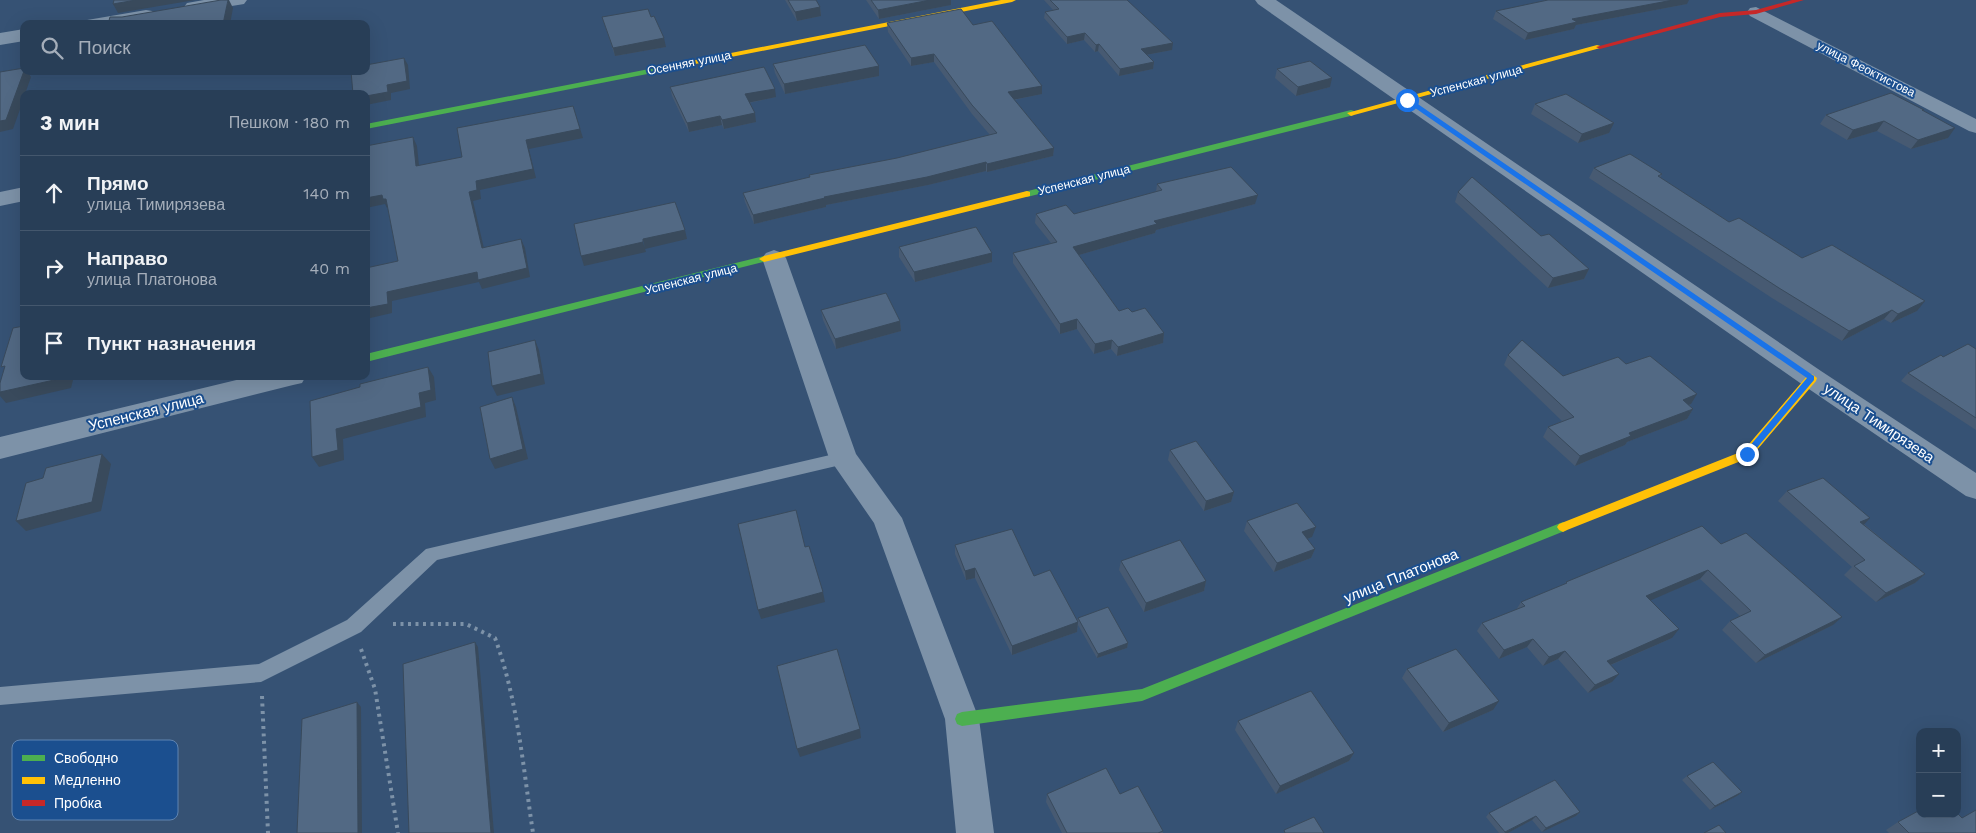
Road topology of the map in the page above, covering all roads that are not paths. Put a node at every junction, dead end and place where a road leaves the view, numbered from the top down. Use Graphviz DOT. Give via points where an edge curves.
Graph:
graph roads {
  1 [pos="238,0"];
  2 [pos="1012,0"];
  3 [pos="1264,0"];
  4 [pos="1800,0"];
  5 [pos="180,10"];
  6 [pos="1756,12"];
  7 [pos="160,13"];
  8 [pos="117,20"];
  9 [pos="20,36"];
  10 [pos="0,39"];
  11 [pos="1407,100"];
  12 [pos="370,126"];
  13 [pos="1976,127"];
  14 [pos="20,195"];
  15 [pos="0,199"];
  16 [pos="774,258"];
  17 [pos="370,357"];
  18 [pos="1812,378"];
  19 [pos="277,380"];
  20 [pos="0,448"];
  21 [pos="843,458"];
  22 [pos="1976,488"];
  23 [pos="0,696"];
  24 [pos="962,719"];
  25 [pos="975,833"];
  1 -- 5 [label="street"];
  2 -- 12 [label="street, Осенняя улица"];
  3 -- 11 [label="street, улица Тимирязева"];
  4 -- 6 [label="street, Успенская улица"];
  6 -- 11 [label="street, Успенская улица" via="1720,15"];
  6 -- 13 [label="street, улица Феоктистова"];
  7 -- 8 [label="street"];
  9 -- 10 [label="street"];
  11 -- 16 [label="street, Успенская улица"];
  11 -- 18 [label="street, улица Тимирязева"];
  14 -- 15 [label="street"];
  16 -- 17 [label="street, Успенская улица"];
  16 -- 21 [label="street"];
  18 -- 22 [label="street, улица Тимирязева"];
  18 -- 24 [label="street, улица Платонова" via="1747,454 1142,696"];
  19 -- 20 [label="street, Успенская улица"];
  21 -- 23 [label="lane" via="432,554 354,626 260,673"];
  21 -- 24 [label="street" via="888,518"];
  24 -- 25 [label="street"];
}
